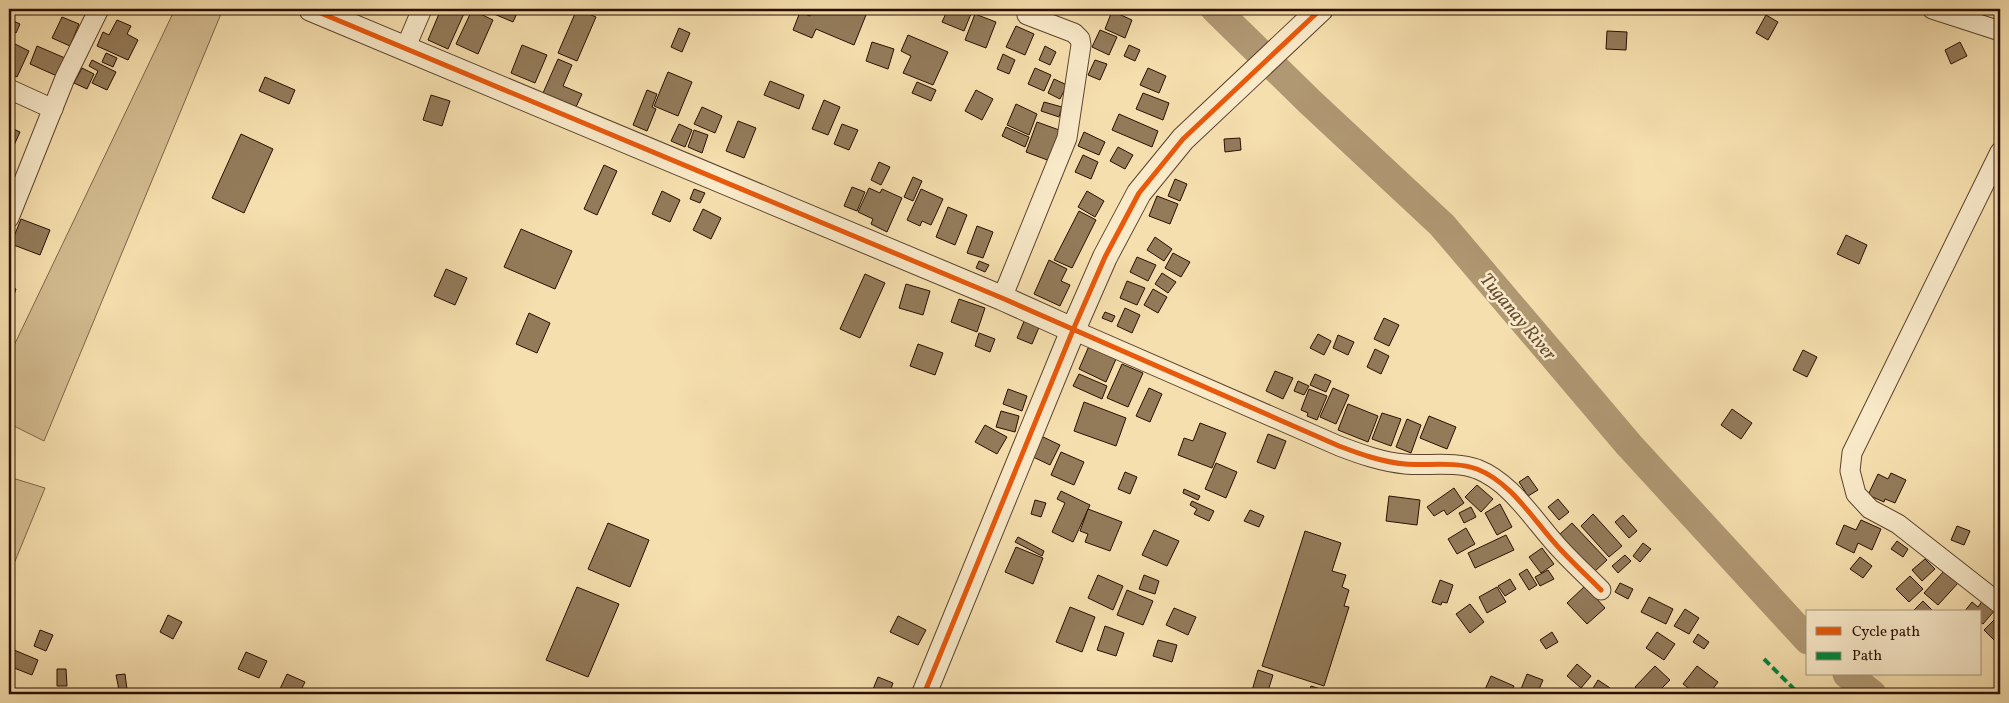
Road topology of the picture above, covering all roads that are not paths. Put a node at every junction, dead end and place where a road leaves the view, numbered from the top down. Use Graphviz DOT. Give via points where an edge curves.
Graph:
graph roads {
  1 [pos="99,9"];
  2 [pos="310,9"];
  3 [pos="422,9"];
  4 [pos="1321,9"];
  5 [pos="1932,9"];
  6 [pos="1027,15"];
  7 [pos="2000,30"];
  8 [pos="404,48"];
  9 [pos="9,89"];
  10 [pos="53,109"];
  11 [pos="2000,152"];
  12 [pos="9,218"];
  13 [pos="1002,298"];
  14 [pos="1073,330"];
  15 [pos="1601,590"];
  16 [pos="2000,604"];
  17 [pos="924,694"];
  1 -- 10 [label="street"];
  2 -- 8 [label="street"];
  3 -- 8 [label="street"];
  4 -- 14 [label="street" via="1183,139 1139,193 1105,257"];
  5 -- 7 [label="street"];
  6 -- 13 [label="street" via="1074,33 1082,45 1067,138"];
  8 -- 13 [label="street"];
  9 -- 10 [label="street"];
  10 -- 12 [label="street"];
  11 -- 16 [label="street" via="1852,453 1850,471 1856,494 1870,509 1898,524"];
  13 -- 14 [label="street"];
  14 -- 15 [label="street" via="1339,446 1403,464 1476,469 1497,481 1514,497"];
  14 -- 17 [label="street"];
}
